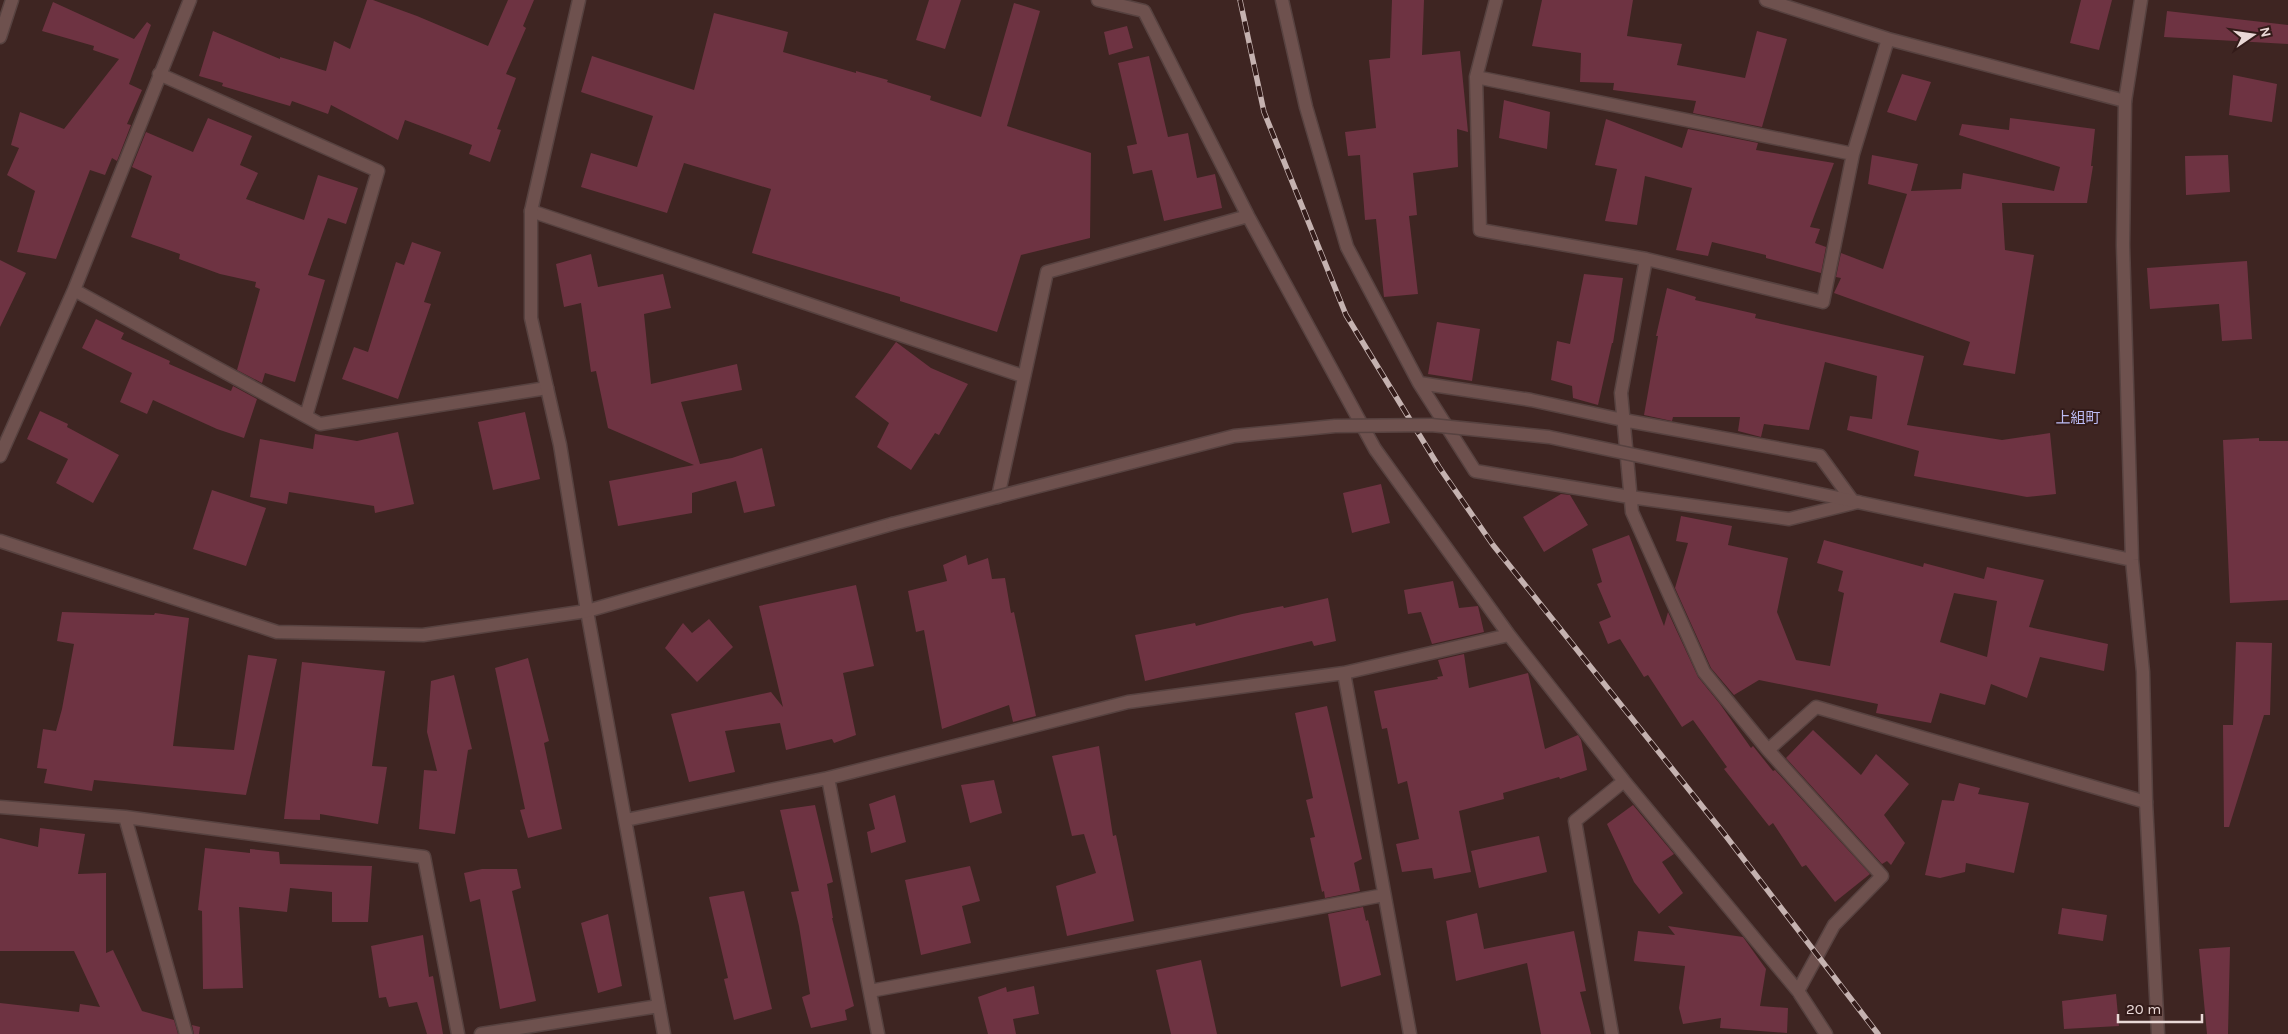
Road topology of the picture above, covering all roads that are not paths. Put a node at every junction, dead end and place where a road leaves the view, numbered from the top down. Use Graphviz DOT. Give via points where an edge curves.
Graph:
graph roads {
  1 [pos="12,0"];
  2 [pos="190,0"];
  3 [pos="579,0"];
  4 [pos="1098,0"];
  5 [pos="1282,0"];
  6 [pos="1496,0"];
  7 [pos="1766,0"];
  8 [pos="2141,0"];
  9 [pos="0,37"];
  10 [pos="1888,39"];
  11 [pos="159,74"];
  12 [pos="1476,77"];
  13 [pos="2125,101"];
  14 [pos="1853,154"];
  15 [pos="531,211"];
  16 [pos="1248,216"];
  17 [pos="1646,259"];
  18 [pos="74,290"];
  19 [pos="1023,376"];
  20 [pos="1419,383"];
  21 [pos="547,388"];
  22 [pos="306,416"];
  23 [pos="1623,420"];
  24 [pos="0,456"];
  25 [pos="998,497"];
  26 [pos="1630,497"];
  27 [pos="1855,501"];
  28 [pos="0,541"];
  29 [pos="2132,560"];
  30 [pos="587,611"];
  31 [pos="1509,635"];
  32 [pos="1344,672"];
  33 [pos="1768,750"];
  34 [pos="828,778"];
  35 [pos="1624,781"];
  36 [pos="2146,802"];
  37 [pos="0,808"];
  38 [pos="125,817"];
  39 [pos="626,820"];
  40 [pos="1384,895"];
  41 [pos="870,991"];
  42 [pos="1798,991"];
  43 [pos="659,1006"];
  44 [pos="186,1034"];
  45 [pos="458,1034"];
  46 [pos="480,1034"];
  47 [pos="664,1034"];
  48 [pos="878,1034"];
  49 [pos="1410,1034"];
  50 [pos="1612,1034"];
  51 [pos="1826,1034"];
  52 [pos="2158,1034"];
  1 -- 9 [label="street"];
  2 -- 11 [label="street"];
  3 -- 15 [label="street"];
  4 -- 16 [label="street" via="1144,11"];
  5 -- 20 [label="street" via="1306,107 1346,247"];
  6 -- 12 [label="street"];
  7 -- 10 [label="street"];
  8 -- 13 [label="street"];
  10 -- 13 [label="street"];
  10 -- 14 [label="street"];
  11 -- 18 [label="street"];
  11 -- 22 [label="street" via="378,171"];
  12 -- 14 [label="street"];
  12 -- 17 [label="street" via="1480,230"];
  13 -- 29 [label="street" via="2123,245"];
  14 -- 17 [label="street" via="1823,302"];
  15 -- 19 [label="street"];
  15 -- 21 [label="street" via="531,318"];
  16 -- 19 [label="street" via="1047,272"];
  16 -- 31 [label="street" via="1375,449"];
  17 -- 23 [label="street" via="1621,393"];
  18 -- 22 [label="street"];
  18 -- 24 [label="street"];
  19 -- 25 [label="street"];
  20 -- 23 [label="street" via="1531,400"];
  20 -- 26 [label="street" via="1475,471"];
  21 -- 22 [label="street" via="320,424"];
  21 -- 30 [label="street" via="560,445"];
  23 -- 26 [label="street"];
  23 -- 27 [label="street" via="1820,456"];
  25 -- 27 [label="street, bridge" via="1234,436 1354,425 1431,425 1549,437"];
  25 -- 30 [label="street, bridge"];
  26 -- 27 [label="street" via="1789,519"];
  26 -- 33 [label="street" via="1632,512 1704,672"];
  27 -- 29 [label="street"];
  28 -- 30 [label="street" via="277,632 423,635"];
  29 -- 36 [label="street" via="2143,672"];
  30 -- 39 [label="street"];
  31 -- 32 [label="street"];
  31 -- 35 [label="street"];
  32 -- 34 [label="street" via="1128,702"];
  32 -- 40 [label="street"];
  33 -- 36 [label="street" via="1816,707"];
  33 -- 42 [label="street" via="1882,876 1834,925"];
  34 -- 39 [label="street"];
  34 -- 41 [label="street"];
  35 -- 42 [label="street"];
  35 -- 50 [label="street" via="1574,821"];
  36 -- 52 [label="street"];
  37 -- 38 [label="street"];
  38 -- 44 [label="street"];
  38 -- 45 [label="street" via="424,857"];
  39 -- 43 [label="street"];
  40 -- 41 [label="street"];
  40 -- 49 [label="street"];
  41 -- 48 [label="street"];
  42 -- 51 [label="street"];
  43 -- 46 [label="street"];
  43 -- 47 [label="street"];
}
